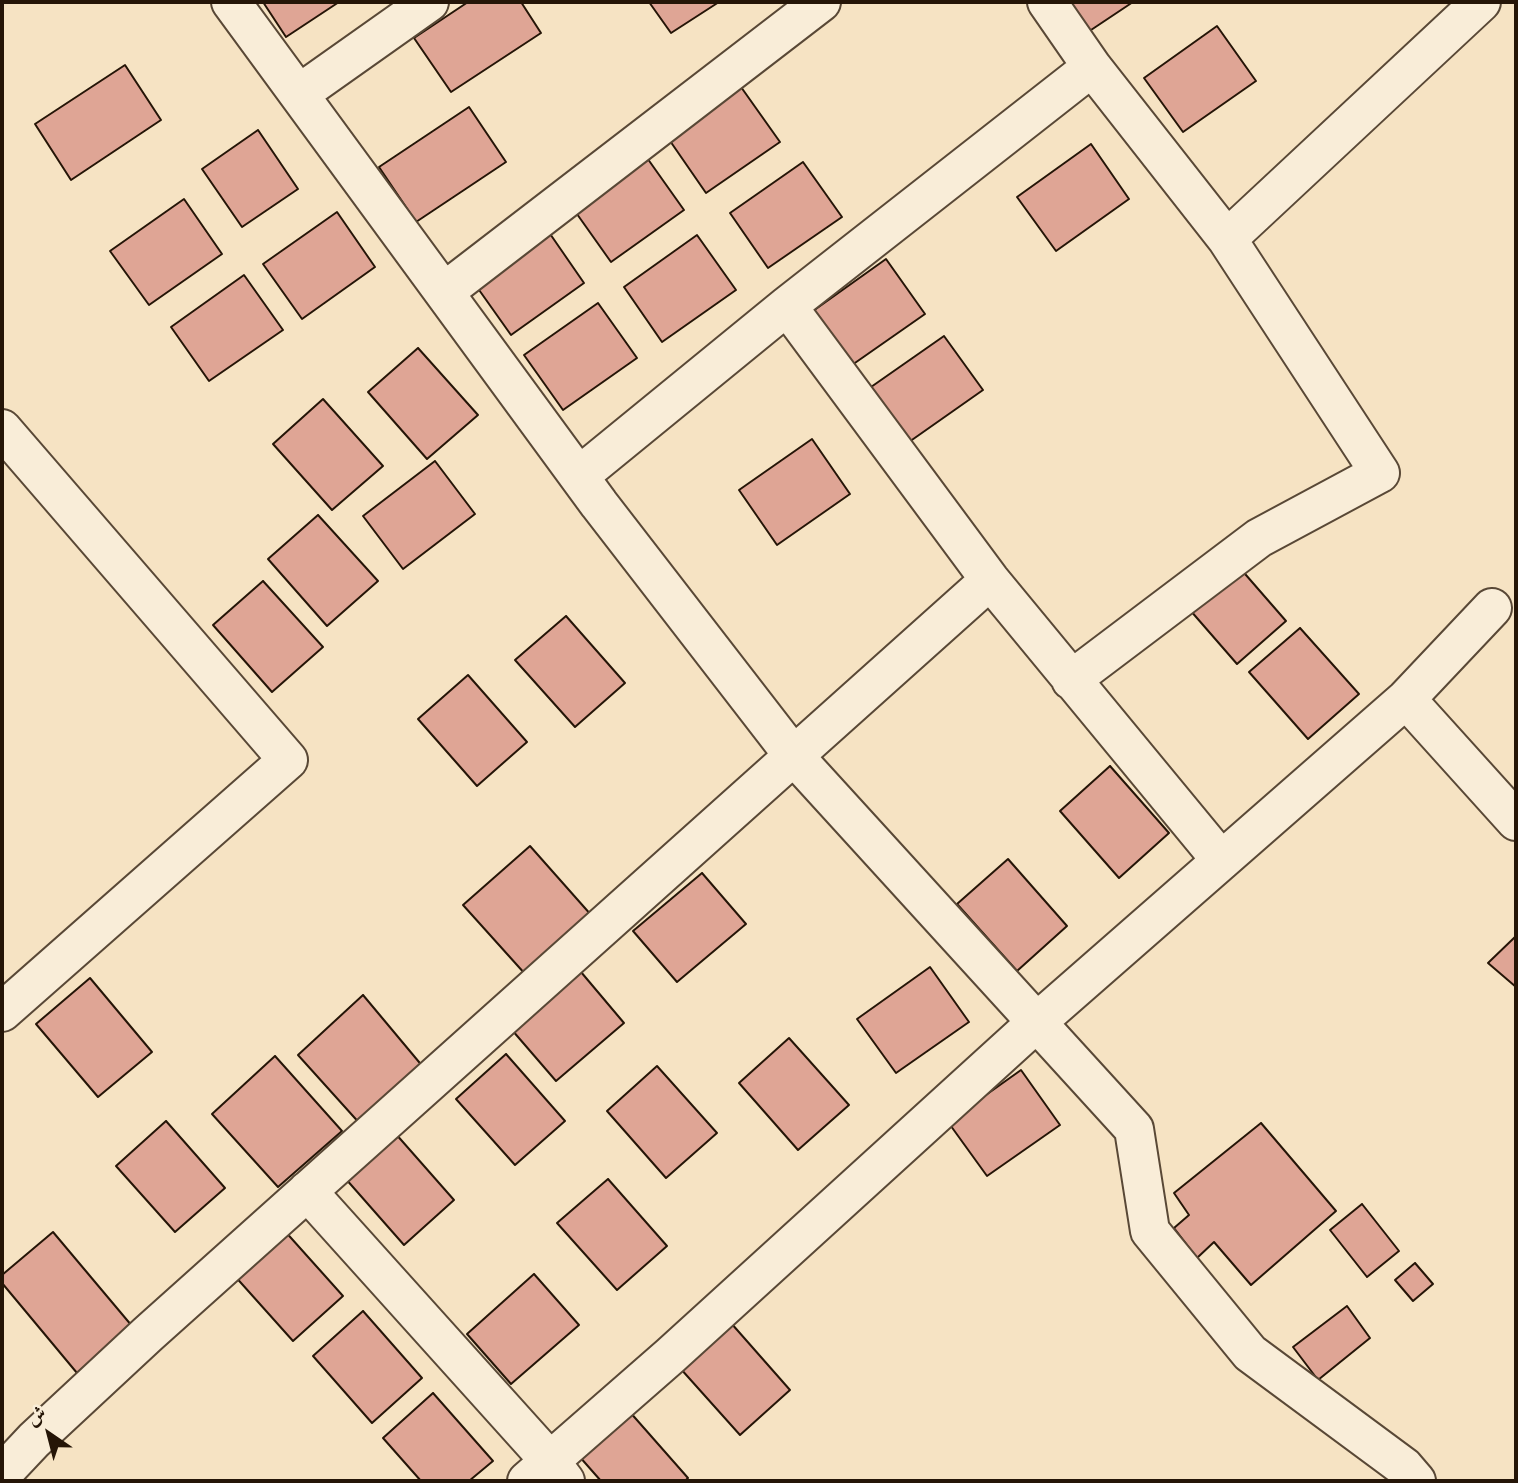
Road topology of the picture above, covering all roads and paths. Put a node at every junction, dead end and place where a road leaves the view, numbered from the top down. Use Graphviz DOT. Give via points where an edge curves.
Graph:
graph roads {
  1 [pos="232,2"];
  2 [pos="429,2"];
  3 [pos="821,2"];
  4 [pos="1046,2"];
  5 [pos="1480,2"];
  6 [pos="1092,67"];
  7 [pos="299,94"];
  8 [pos="1227,239"];
  9 [pos="444,292"];
  10 [pos="787,306"];
  11 [pos="2,429"];
  12 [pos="579,476"];
  13 [pos="990,580"];
  14 [pos="1492,608"];
  15 [pos="1071,680"];
  16 [pos="1406,699"];
  17 [pos="793,755"];
  18 [pos="1516,821"];
  19 [pos="1221,860"];
  20 [pos="2,1012"];
  21 [pos="1037,1022"];
  22 [pos="307,1191"];
  23 [pos="2,1474"];
  24 [pos="547,1474"];
  25 [pos="1416,1481"];
  1 -- 7 [label="street"];
  2 -- 7 [label="street"];
  3 -- 9 [label="street"];
  4 -- 6 [label="street"];
  5 -- 8 [label="street"];
  6 -- 8 [label="street"];
  6 -- 10 [label="street"];
  7 -- 9 [label="street"];
  8 -- 15 [label="street" via="1380,472 1259,537"];
  9 -- 12 [label="street"];
  10 -- 12 [label="street"];
  10 -- 13 [label="street"];
  11 -- 20 [label="street" via="288,760"];
  12 -- 17 [label="street"];
  13 -- 15 [label="street"];
  13 -- 17 [label="street"];
  14 -- 16 [label="street"];
  15 -- 19 [label="street"];
  16 -- 18 [label="street"];
  16 -- 19 [label="street"];
  17 -- 21 [label="street"];
  17 -- 22 [label="street"];
  19 -- 21 [label="street"];
  21 -- 24 [label="street"];
  21 -- 25 [label="street" via="1134,1129 1150,1231 1233,1333 1250,1353 1404,1467"];
  22 -- 23 [label="street"];
  22 -- 24 [label="street"];
}
